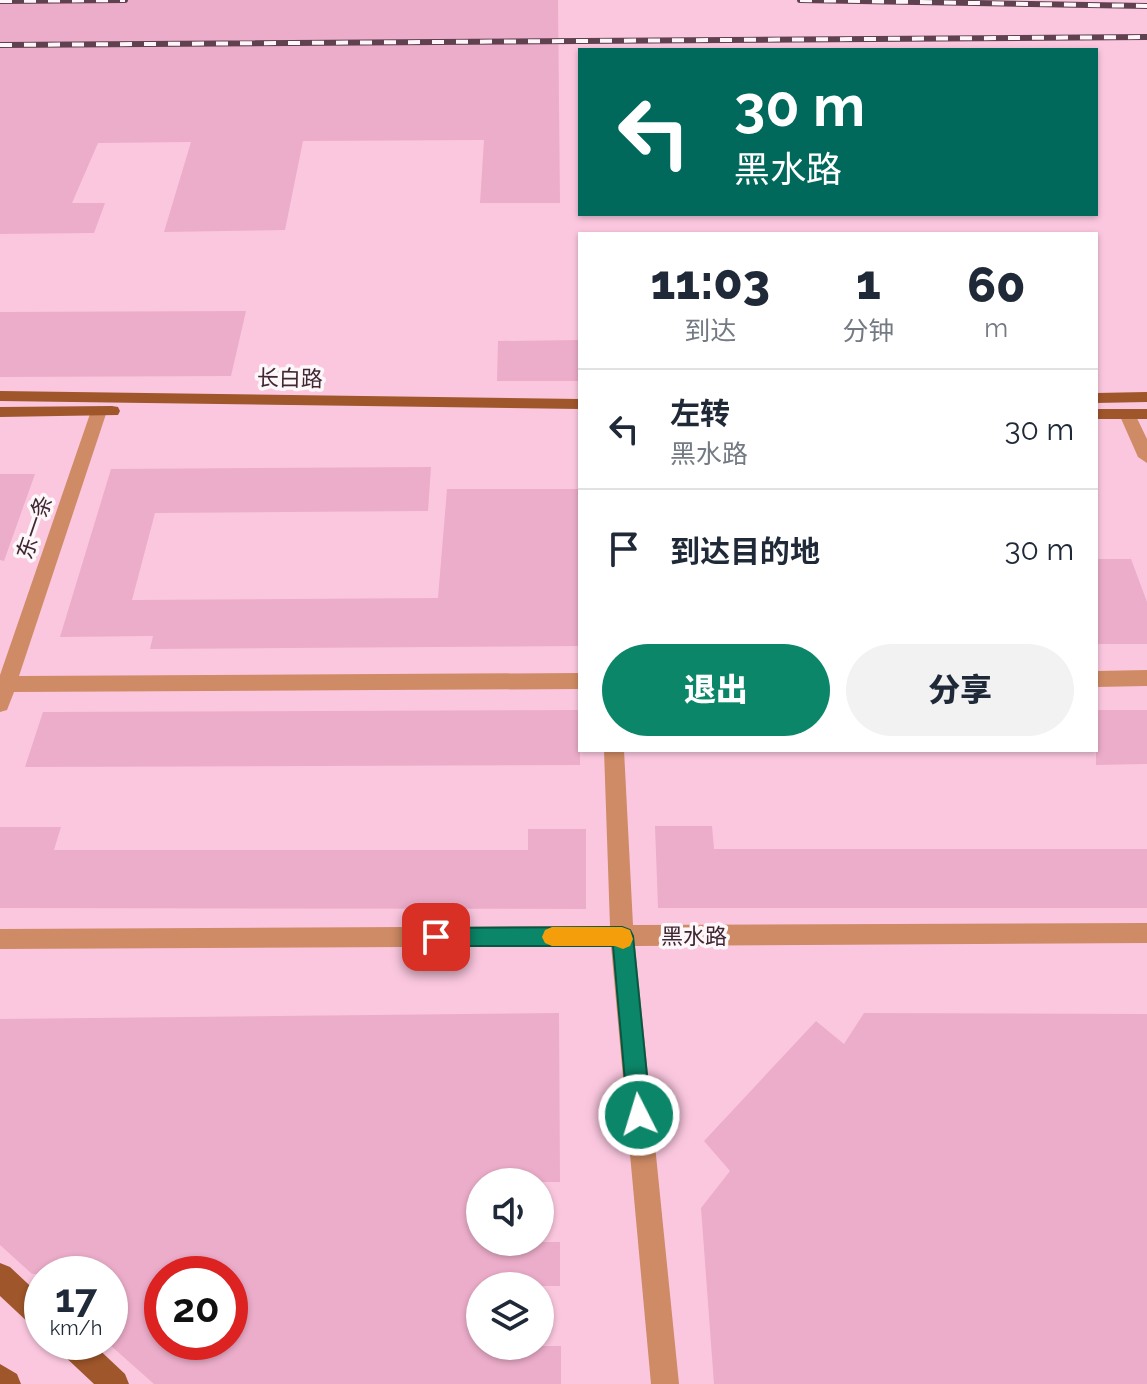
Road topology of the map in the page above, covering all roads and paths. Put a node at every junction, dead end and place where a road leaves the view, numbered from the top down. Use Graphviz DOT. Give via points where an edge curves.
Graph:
graph roads {
  1 [pos="0,396"];
  2 [pos="1147,397"];
  3 [pos="1098,398"];
  4 [pos="578,404"];
  5 [pos="99,411"];
  6 [pos="0,412"];
  7 [pos="578,412"];
  8 [pos="1098,414"];
  9 [pos="1127,414"];
  10 [pos="1147,414"];
  11 [pos="1147,457"];
  12 [pos="1147,678"];
  13 [pos="1098,679"];
  14 [pos="578,681"];
  15 [pos="6,684"];
  16 [pos="0,704"];
  17 [pos="614,752"];
  18 [pos="1147,933"];
  19 [pos="622,936"];
  20 [pos="0,939"];
  21 [pos="0,1277"];
  22 [pos="24,1299"];
  23 [pos="89,1360"];
  24 [pos="0,1378"];
  25 [pos="7,1384"];
  26 [pos="115,1384"];
  27 [pos="665,1384"];
  1 -- 4 [label="main road, 长白路"];
  2 -- 3 [label="main road"];
  5 -- 6 [label="main road, 长白路"];
  5 -- 7 [label="main road, 长白路"];
  5 -- 15 [label="street, 东一条"];
  8 -- 9 [label="main road"];
  9 -- 10 [label="main road"];
  9 -- 11 [label="street"];
  12 -- 13 [label="street"];
  14 -- 15 [label="street"];
  15 -- 16 [label="street, 东一条"];
  17 -- 19 [label="street"];
  18 -- 19 [label="street, 黑水路"];
  19 -- 20 [label="street, 黑水路"];
  19 -- 27 [label="street"];
  21 -- 22 [label="main road"];
  23 -- 26 [label="main road"];
  24 -- 25 [label="main road"];
}
